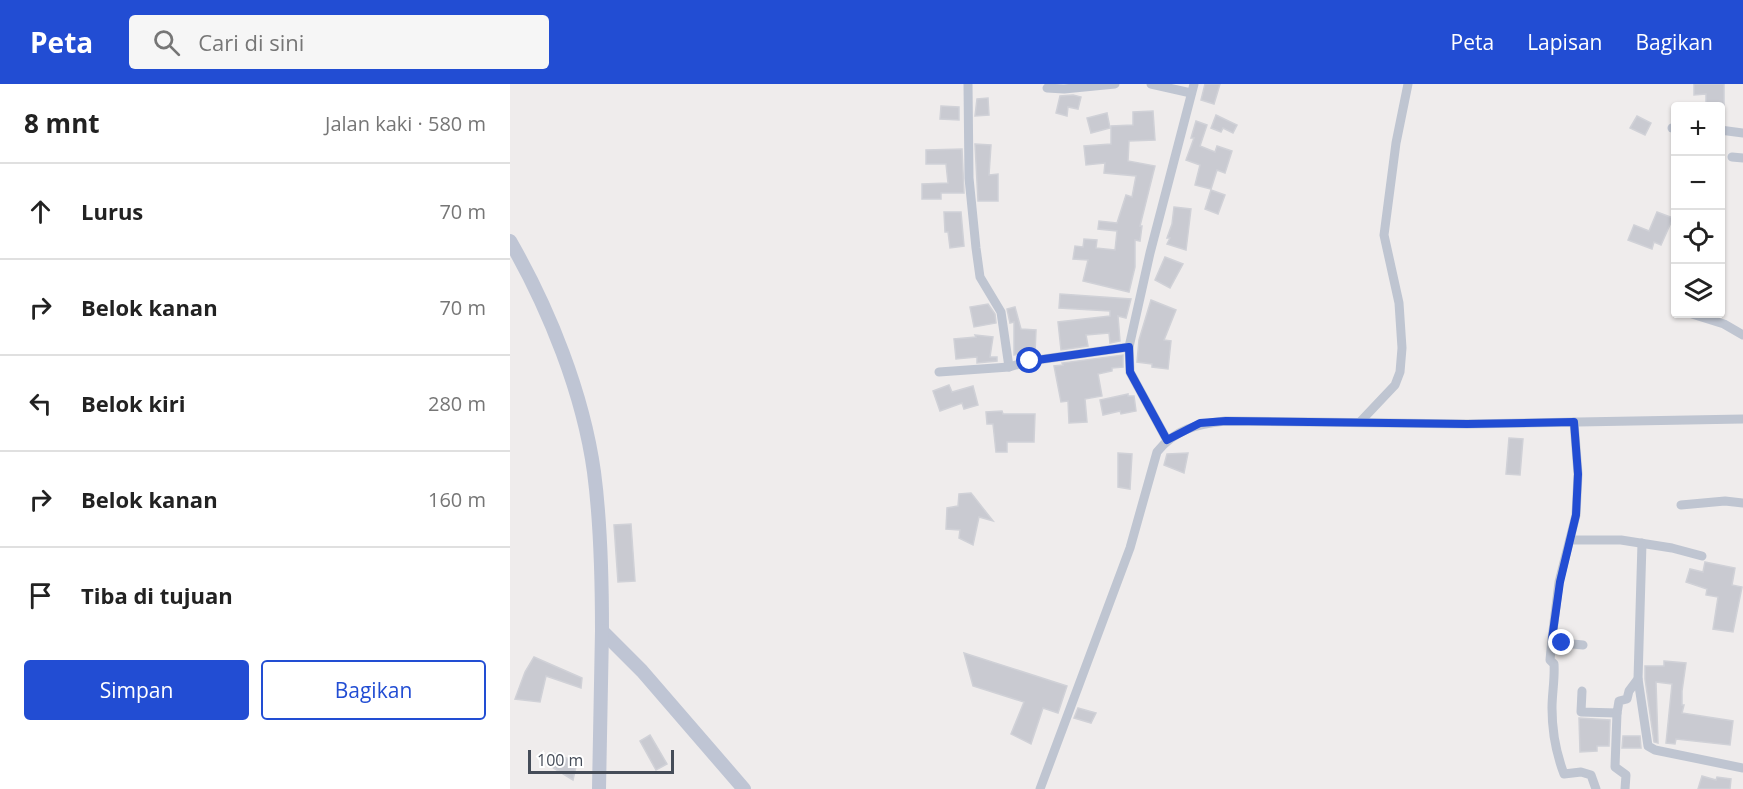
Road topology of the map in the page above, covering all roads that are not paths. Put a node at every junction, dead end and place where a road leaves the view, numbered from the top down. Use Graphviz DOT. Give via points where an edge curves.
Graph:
graph roads {
  1 [pos="968,84"];
  2 [pos="1115,84"];
  3 [pos="1150,84"];
  4 [pos="1408,84"];
  5 [pos="1047,88"];
  6 [pos="1192,89"];
  7 [pos="1725,131"];
  8 [pos="1743,133"];
  9 [pos="1732,157"];
  10 [pos="1743,158"];
  11 [pos="510,241"];
  12 [pos="1705,318"];
  13 [pos="1743,335"];
  14 [pos="1129,347"];
  15 [pos="1009,367"];
  16 [pos="939,372"];
  17 [pos="1743,419"];
  18 [pos="1360,422"];
  19 [pos="1574,422"];
  20 [pos="1167,440"];
  21 [pos="1743,503"];
  22 [pos="1681,505"];
  23 [pos="1570,540"];
  24 [pos="1642,543"];
  25 [pos="1702,556"];
  26 [pos="602,631"];
  27 [pos="1552,639"];
  28 [pos="1583,645"];
  29 [pos="1638,679"];
  30 [pos="1582,692"];
  31 [pos="1617,713"];
  32 [pos="1743,768"];
  33 [pos="599,789"];
  34 [pos="744,789"];
  35 [pos="1040,789"];
  36 [pos="1596,789"];
  37 [pos="1625,789"];
  1 -- 15 [label="street" via="969,178 980,277 1001,312"];
  2 -- 5 [label="street"];
  3 -- 6 [label="street"];
  4 -- 18 [label="street" via="1384,235 1399,303 1400,372 1395,385"];
  6 -- 14 [label="street"];
  7 -- 8 [label="street"];
  9 -- 10 [label="street"];
  11 -- 26 [label="street" via="554,332 585,425 602,552"];
  12 -- 13 [label="street"];
  14 -- 15 [label="street"];
  14 -- 20 [label="street" via="1130,372"];
  15 -- 16 [label="street"];
  17 -- 19 [label="street"];
  18 -- 19 [label="street"];
  18 -- 20 [label="street" via="1200,423"];
  19 -- 23 [label="street" via="1578,492"];
  20 -- 35 [label="street" via="1157,452 1130,548"];
  21 -- 22 [label="street"];
  23 -- 24 [label="street"];
  23 -- 27 [label="street"];
  24 -- 25 [label="street"];
  24 -- 29 [label="street"];
  26 -- 33 [label="street"];
  26 -- 34 [label="street" via="642,671"];
  27 -- 28 [label="street"];
  27 -- 36 [label="street" via="1554,743 1560,764 1564,774 1592,775"];
  29 -- 31 [label="street" via="1627,699 1619,701"];
  29 -- 32 [label="street" via="1648,746"];
  30 -- 31 [label="street" via="1581,712"];
  31 -- 37 [label="street" via="1615,767 1626,775"];
}
